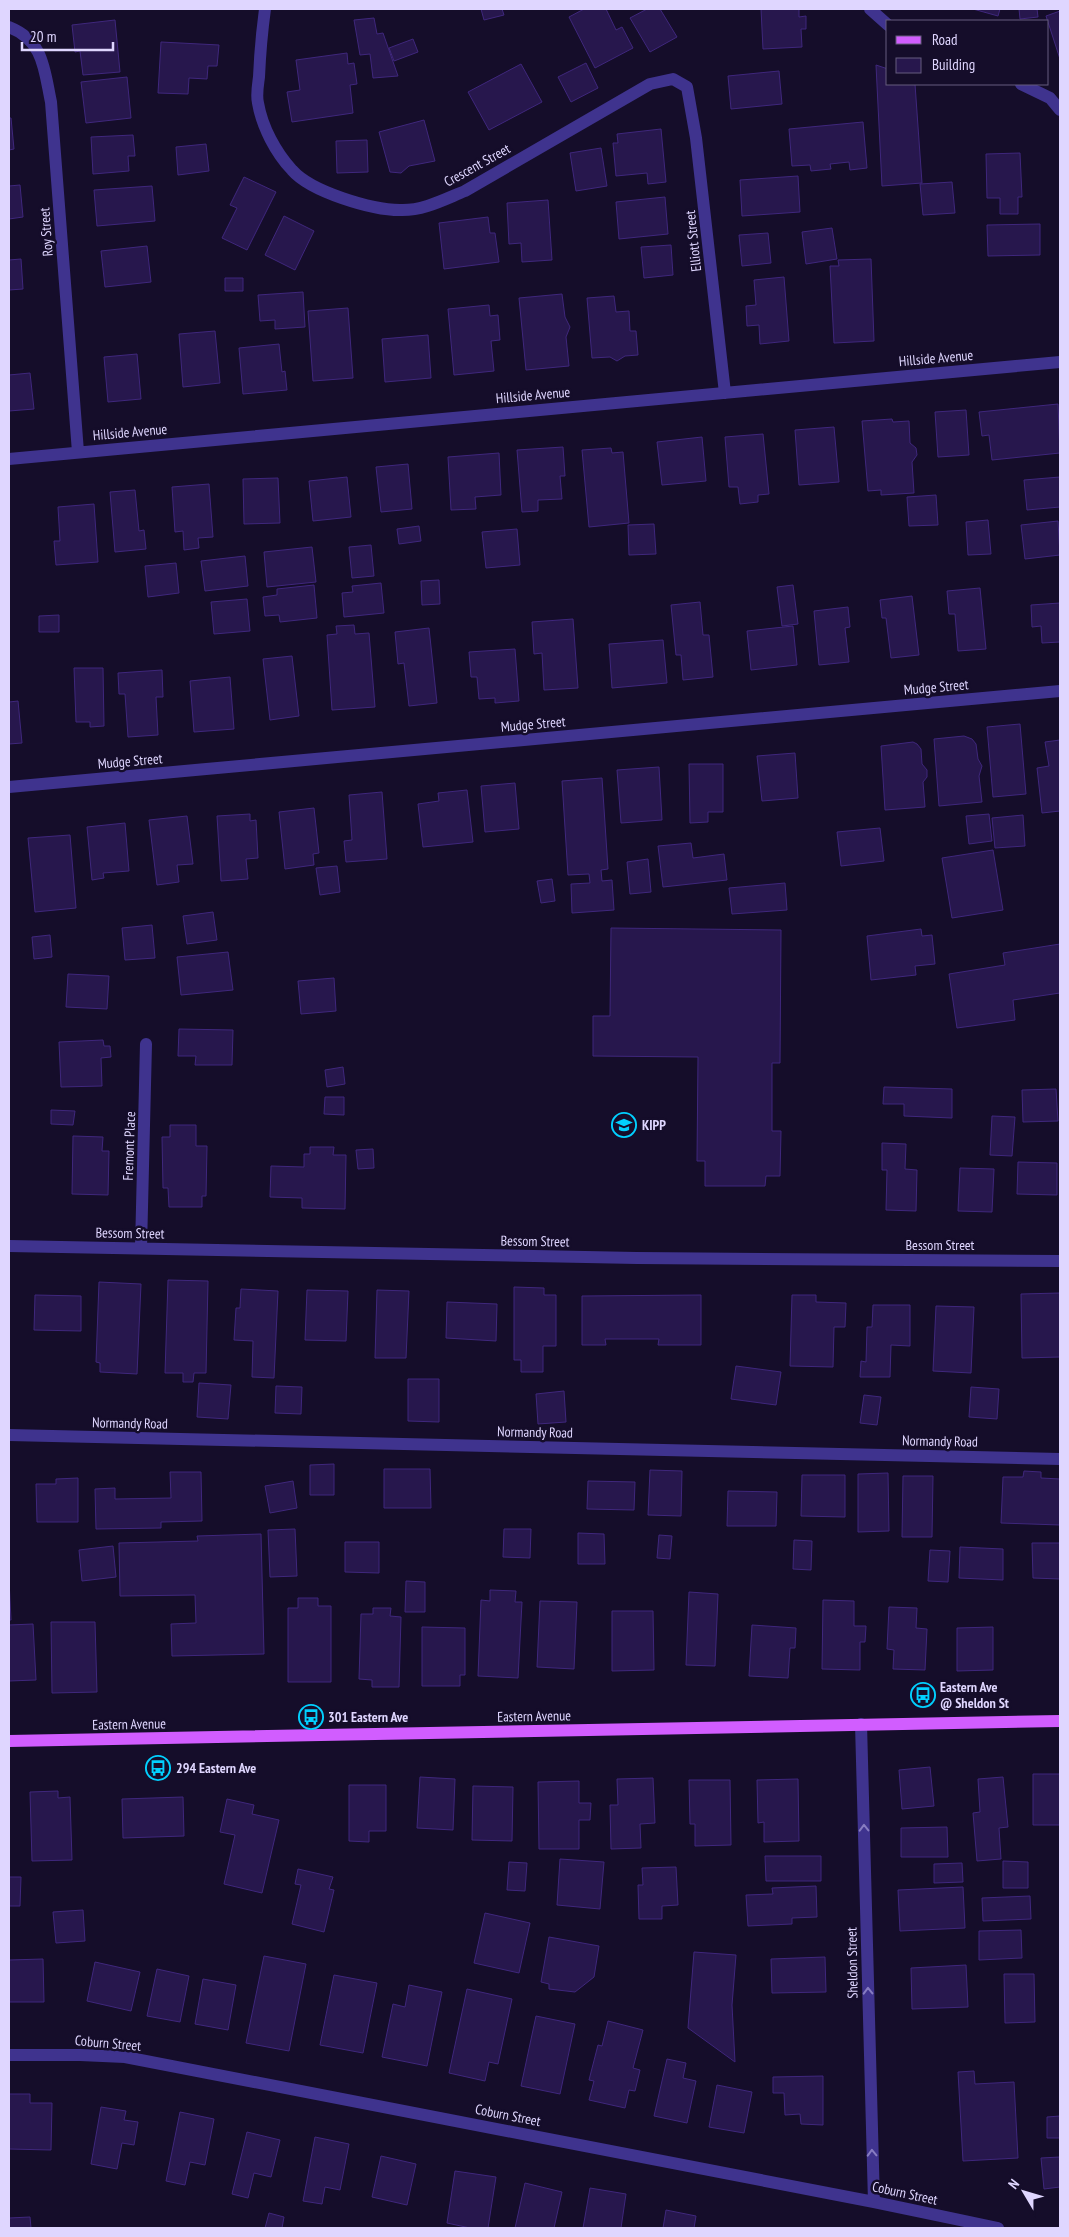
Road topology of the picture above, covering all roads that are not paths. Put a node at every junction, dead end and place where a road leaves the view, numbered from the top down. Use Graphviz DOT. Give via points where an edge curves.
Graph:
graph roads {
  1 [pos="265,9"];
  2 [pos="870,9"];
  3 [pos="886,23"];
  4 [pos="9,27"];
  5 [pos="1023,85"];
  6 [pos="687,87"];
  7 [pos="1060,110"];
  8 [pos="1060,362"];
  9 [pos="725,393"];
  10 [pos="78,452"];
  11 [pos="9,459"];
  12 [pos="1060,691"];
  13 [pos="9,787"];
  14 [pos="146,1044"];
  15 [pos="9,1246"];
  16 [pos="141,1248"];
  17 [pos="1060,1261"];
  18 [pos="9,1435"];
  19 [pos="1060,1459"];
  20 [pos="1060,1720"];
  21 [pos="861,1724"];
  22 [pos="9,1741"];
  23 [pos="9,2056"];
  24 [pos="874,2202"];
  25 [pos="998,2228"];
  1 -- 6 [label="street, Crescent Street" via="257,102 276,149 293,172 314,186 343,199 371,206 400,210 442,201 465,191 650,84 673,79"];
  2 -- 3 [label="street"];
  4 -- 10 [label="street, Roy Street" via="29,38 41,56 51,102"];
  5 -- 7 [label="street" via="1050,98"];
  6 -- 9 [label="street, Elliott Street" via="696,138"];
  8 -- 9 [label="street, Hillside Avenue"];
  9 -- 10 [label="street, Hillside Avenue"];
  10 -- 11 [label="street, Hillside Avenue"];
  12 -- 13 [label="street, Mudge Street"];
  14 -- 16 [label="street, Fremont Place"];
  15 -- 16 [label="street, Bessom Street"];
  16 -- 17 [label="street, Bessom Street" via="637,1258"];
  18 -- 19 [label="street, Normandy Road"];
  20 -- 21 [label="main road, Eastern Avenue"];
  21 -- 22 [label="main road, Eastern Avenue"];
  24 -- 21 [label="street, Sheldon Street, one-way"];
  23 -- 24 [label="street, Coburn Street" via="125,2057"];
  24 -- 25 [label="street, Coburn Street"];
}
